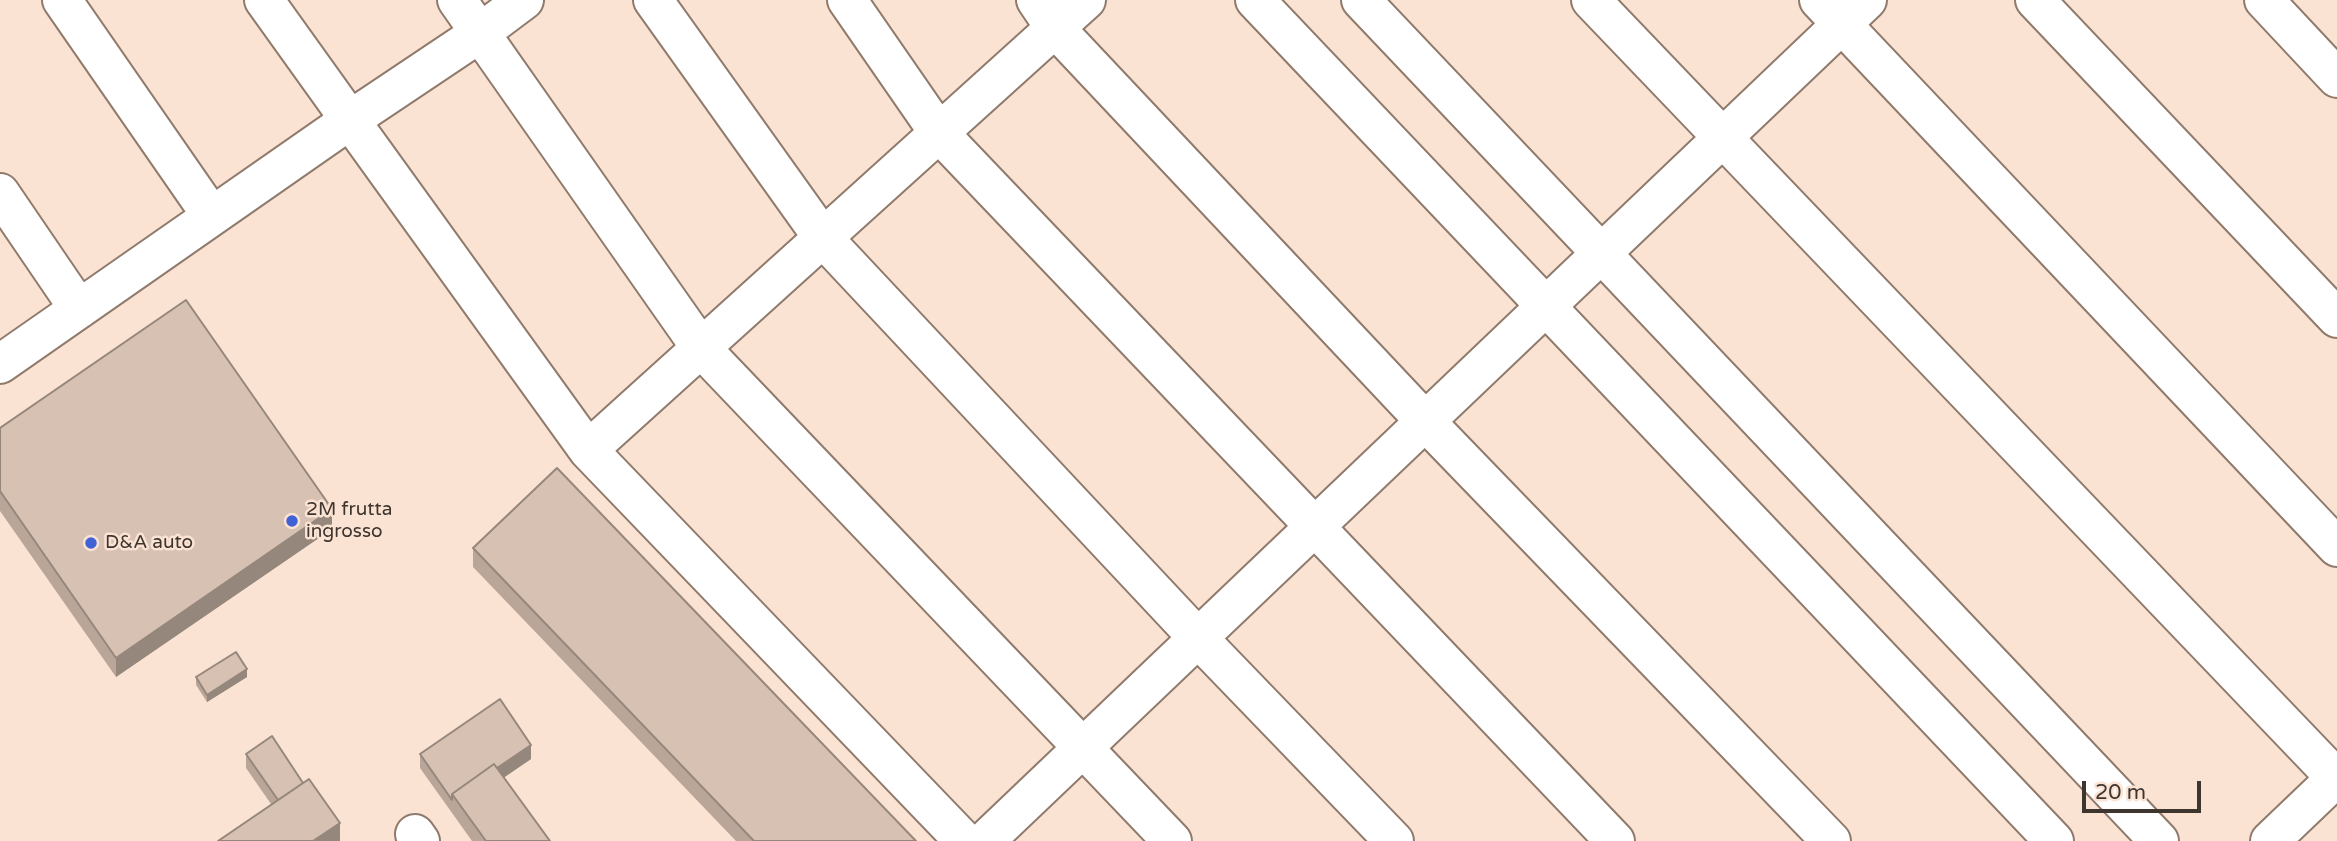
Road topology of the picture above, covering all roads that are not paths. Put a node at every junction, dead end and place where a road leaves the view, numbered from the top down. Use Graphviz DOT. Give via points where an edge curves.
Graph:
graph roads {
  1 [pos="62,0"];
  2 [pos="264,0"];
  3 [pos="457,0"];
  4 [pos="524,0"];
  5 [pos="653,0"];
  6 [pos="847,0"];
  7 [pos="1086,0"];
  8 [pos="1255,0"];
  9 [pos="1361,0"];
  10 [pos="1591,0"];
  11 [pos="2035,0"];
  12 [pos="2264,0"];
  13 [pos="1843,8"];
  14 [pos="1046,14"];
  15 [pos="480,33"];
  16 [pos="2337,78"];
  17 [pos="350,120"];
  18 [pos="939,133"];
  19 [pos="1723,137"];
  20 [pos="0,193"];
  21 [pos="211,215"];
  22 [pos="823,238"];
  23 [pos="1594,260"];
  24 [pos="1552,300"];
  25 [pos="79,309"];
  26 [pos="2337,317"];
  27 [pos="701,348"];
  28 [pos="0,363"];
  29 [pos="1425,421"];
  30 [pos="588,450"];
  31 [pos="1316,526"];
  32 [pos="2337,547"];
  33 [pos="1198,638"];
  34 [pos="1083,748"];
  35 [pos="2337,778"];
  36 [pos="964,841"];
  37 [pos="985,841"];
  38 [pos="1172,841"];
  39 [pos="1394,841"];
  40 [pos="1615,841"];
  41 [pos="1831,841"];
  42 [pos="2054,841"];
  43 [pos="2159,841"];
  44 [pos="2270,841"];
  1 -- 21 [label="lane"];
  2 -- 17 [label="lane"];
  3 -- 15 [label="lane"];
  4 -- 15 [label="lane"];
  5 -- 22 [label="lane"];
  6 -- 18 [label="lane"];
  7 -- 14 [label="lane"];
  8 -- 24 [label="lane"];
  9 -- 23 [label="lane"];
  10 -- 19 [label="lane"];
  11 -- 26 [label="lane"];
  12 -- 16 [label="lane"];
  13 -- 19 [label="lane"];
  13 -- 32 [label="lane"];
  14 -- 18 [label="lane"];
  14 -- 29 [label="lane"];
  15 -- 17 [label="lane"];
  15 -- 27 [label="lane"];
  17 -- 21 [label="lane"];
  17 -- 30 [label="lane"];
  18 -- 22 [label="lane"];
  18 -- 31 [label="lane"];
  19 -- 23 [label="lane"];
  19 -- 35 [label="lane"];
  20 -- 25 [label="lane"];
  21 -- 25 [label="lane"];
  22 -- 27 [label="lane"];
  22 -- 33 [label="lane"];
  23 -- 24 [label="lane"];
  23 -- 43 [label="lane"];
  24 -- 29 [label="lane"];
  24 -- 42 [label="lane"];
  25 -- 28 [label="lane"];
  27 -- 30 [label="lane"];
  27 -- 34 [label="lane"];
  29 -- 31 [label="lane"];
  29 -- 41 [label="lane"];
  30 -- 36 [label="lane"];
  31 -- 33 [label="lane"];
  31 -- 40 [label="lane"];
  33 -- 34 [label="lane"];
  33 -- 39 [label="lane"];
  34 -- 37 [label="lane"];
  34 -- 38 [label="lane"];
  35 -- 44 [label="lane"];
}
